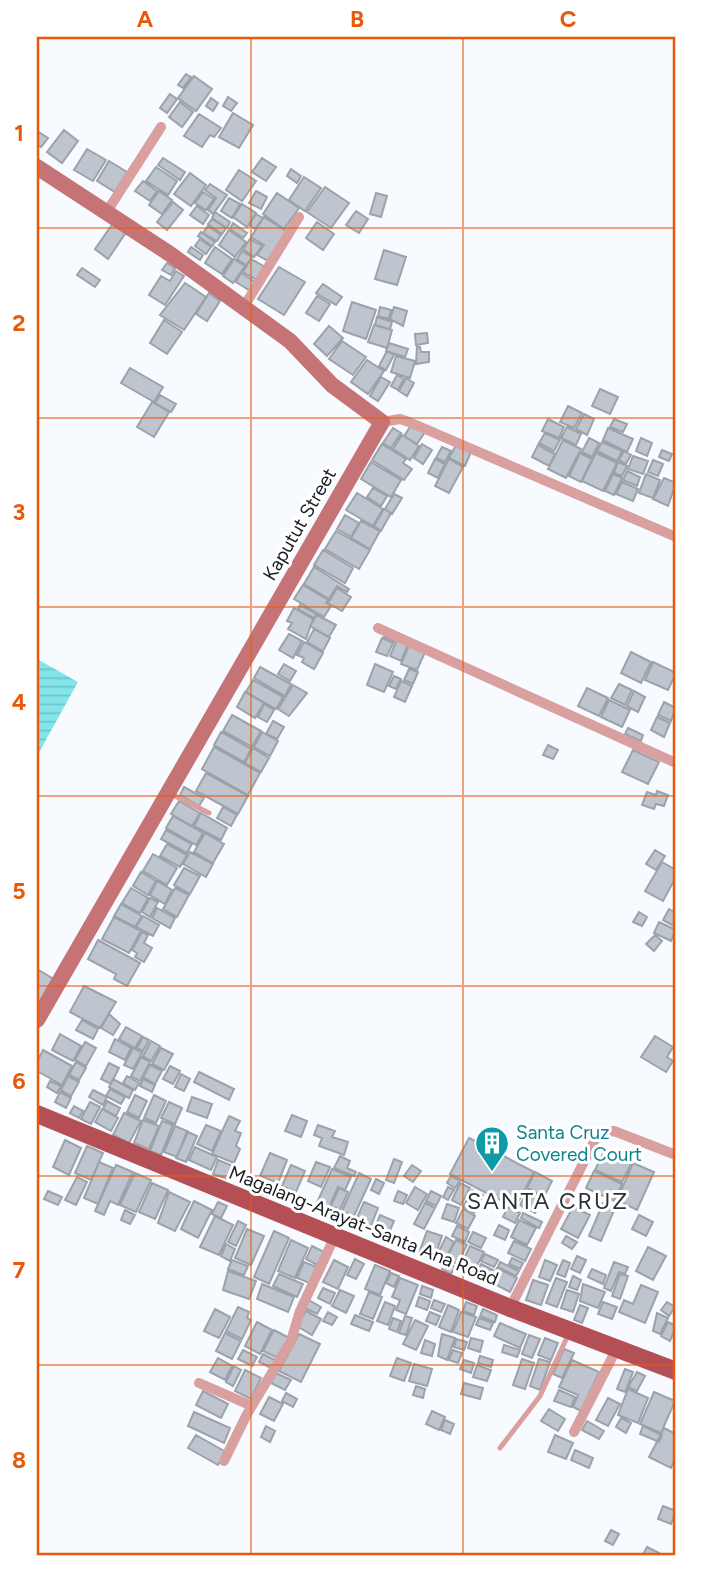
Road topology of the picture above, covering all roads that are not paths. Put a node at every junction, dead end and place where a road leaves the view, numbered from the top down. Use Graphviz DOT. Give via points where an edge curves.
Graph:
graph roads {
  1 [pos="161,127"];
  2 [pos="37,167"];
  3 [pos="106,213"];
  4 [pos="299,217"];
  5 [pos="243,308"];
  6 [pos="382,422"];
  7 [pos="676,537"];
  8 [pos="378,628"];
  9 [pos="676,763"];
  10 [pos="168,792"];
  11 [pos="209,813"];
  12 [pos="37,1020"];
  13 [pos="39,1120"];
  14 [pos="676,1155"];
  15 [pos="335,1236"];
  16 [pos="510,1308"];
  17 [pos="571,1331"];
  18 [pos="617,1348"];
  19 [pos="676,1371"];
  20 [pos="199,1383"];
  21 [pos="252,1406"];
  22 [pos="574,1432"];
  23 [pos="500,1448"];
  24 [pos="224,1461"];
  1 -- 3 [label="street"];
  2 -- 3 [label="street"];
  3 -- 5 [label="street"];
  4 -- 5 [label="street"];
  5 -- 6 [label="street" via="289,341 332,385"];
  6 -- 7 [label="street" via="409,422"];
  6 -- 10 [label="street, Kaputut Street"];
  8 -- 9 [label="street"];
  10 -- 11 [label="lane"];
  10 -- 12 [label="street, Kaputut Street"];
  13 -- 15 [label="main road, Magalang-Arayat-Santa Ana Road"];
  14 -- 16 [label="street" via="614,1131 598,1134"];
  15 -- 16 [label="main road, Magalang-Arayat-Santa Ana Road"];
  15 -- 21 [label="street" via="291,1341"];
  16 -- 17 [label="main road, Magalang-Arayat-Santa Ana Road"];
  17 -- 18 [label="main road, Magalang-Arayat-Santa Ana Road"];
  17 -- 23 [label="lane" via="540,1396"];
  18 -- 19 [label="main road, Magalang-Arayat-Santa Ana Road"];
  18 -- 22 [label="street"];
  20 -- 21 [label="street"];
  21 -- 24 [label="street"];
}
